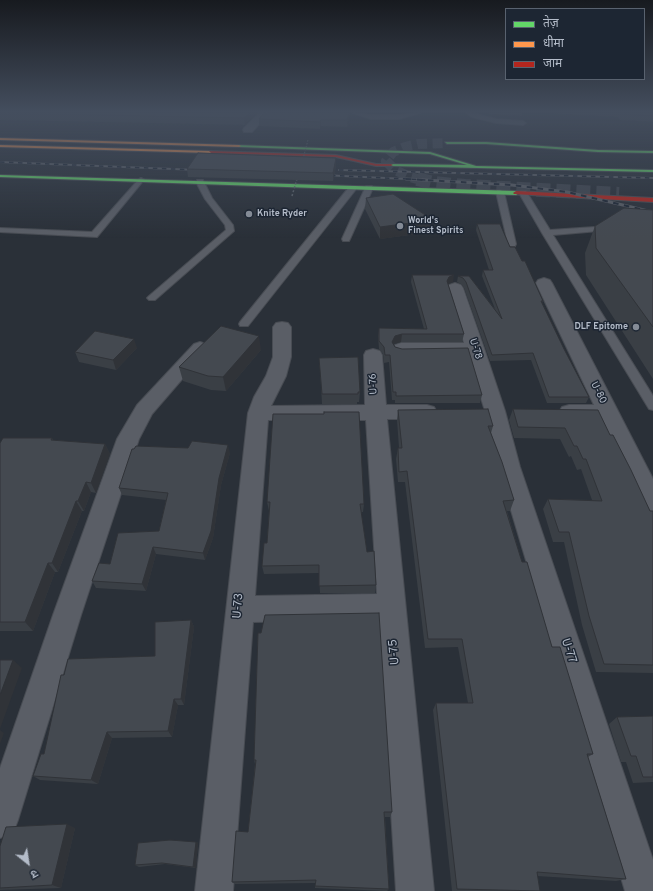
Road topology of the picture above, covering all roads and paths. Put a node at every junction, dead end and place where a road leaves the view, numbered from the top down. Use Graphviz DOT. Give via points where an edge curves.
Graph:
graph roads {
  1 [pos="23,155"];
  2 [pos="288,155"];
  3 [pos="304,155"];
  4 [pos="435,155"];
  5 [pos="302,161"];
  6 [pos="653,162"];
  7 [pos="376,164"];
  8 [pos="474,166"];
  9 [pos="572,168"];
  10 [pos="0,170"];
  11 [pos="653,171"];
  12 [pos="298,175"];
  13 [pos="0,176"];
  14 [pos="189,176"];
  15 [pos="141,180"];
  16 [pos="200,182"];
  17 [pos="456,182"];
  18 [pos="211,183"];
  19 [pos="353,188"];
  20 [pos="369,188"];
  21 [pos="602,188"];
  22 [pos="500,192"];
  23 [pos="523,193"];
  24 [pos="542,194"];
  25 [pos="619,194"];
  26 [pos="653,195"];
  27 [pos="292,196"];
  28 [pos="653,200"];
  29 [pos="613,228"];
  30 [pos="0,230"];
  31 [pos="546,233"];
  32 [pos="346,239"];
  33 [pos="512,244"];
  34 [pos="544,283"];
  35 [pos="455,288"];
  36 [pos="152,298"];
  37 [pos="244,324"];
  38 [pos="282,327"];
  39 [pos="212,335"];
  40 [pos="475,348"];
  41 [pos="401,349"];
  42 [pos="373,355"];
  43 [pos="653,406"];
  44 [pos="497,411"];
  45 [pos="548,411"];
  46 [pos="447,412"];
  47 [pos="608,412"];
  48 [pos="258,413"];
  49 [pos="376,413"];
  50 [pos="653,502"];
  51 [pos="391,607"];
  52 [pos="239,608"];
  53 [pos="0,820"];
  54 [pos="214,891"];
  55 [pos="415,891"];
  56 [pos="644,891"];
  1 -- 7 [label="main road"];
  2 -- 7 [label="main road" via="336,156"];
  3 -- 5 [label="path, bridge"];
  4 -- 8 [label="main road"];
  6 -- 9 [label="main road" via="615,162"];
  7 -- 8 [label="main road"];
  8 -- 9 [label="main road"];
  9 -- 11 [label="main road"];
  10 -- 14 [label="main road"];
  12 -- 27 [label="path, bridge"];
  13 -- 15 [label="main road"];
  14 -- 17 [label="main road"];
  14 -- 18 [label="main road"];
  15 -- 16 [label="main road"];
  15 -- 30 [label="lane" via="94,235"];
  16 -- 18 [label="main road"];
  16 -- 36 [label="lane" via="209,199 229,225 230,231"];
  18 -- 19 [label="main road"];
  19 -- 20 [label="main road"];
  19 -- 37 [label="lane"];
  20 -- 22 [label="main road"];
  20 -- 32 [label="lane"];
  21 -- 24 [label="main road"];
  22 -- 23 [label="main road"];
  22 -- 33 [label="lane"];
  23 -- 24 [label="main road"];
  23 -- 31 [label="lane"];
  24 -- 28 [label="main road"];
  25 -- 26 [label="main road"];
  29 -- 31 [label="lane"];
  31 -- 43 [label="lane"];
  34 -- 47 [label="street, U-80"];
  35 -- 40 [label="street, U-78"];
  38 -- 48 [label="street, U-73" via="282,357"];
  39 -- 53 [label="street" via="144,410 128,439"];
  40 -- 41 [label="street"];
  40 -- 44 [label="street, U-78"];
  42 -- 49 [label="street, U-76"];
  44 -- 56 [label="street, U-77" via="509,466"];
  45 -- 47 [label="street"];
  46 -- 49 [label="street"];
  47 -- 50 [label="street, U-80"];
  48 -- 49 [label="street"];
  48 -- 52 [label="street, U-73"];
  49 -- 51 [label="street, U-75"];
  51 -- 52 [label="street"];
  51 -- 55 [label="street, U-75"];
  52 -- 54 [label="street, U-73"];
}
